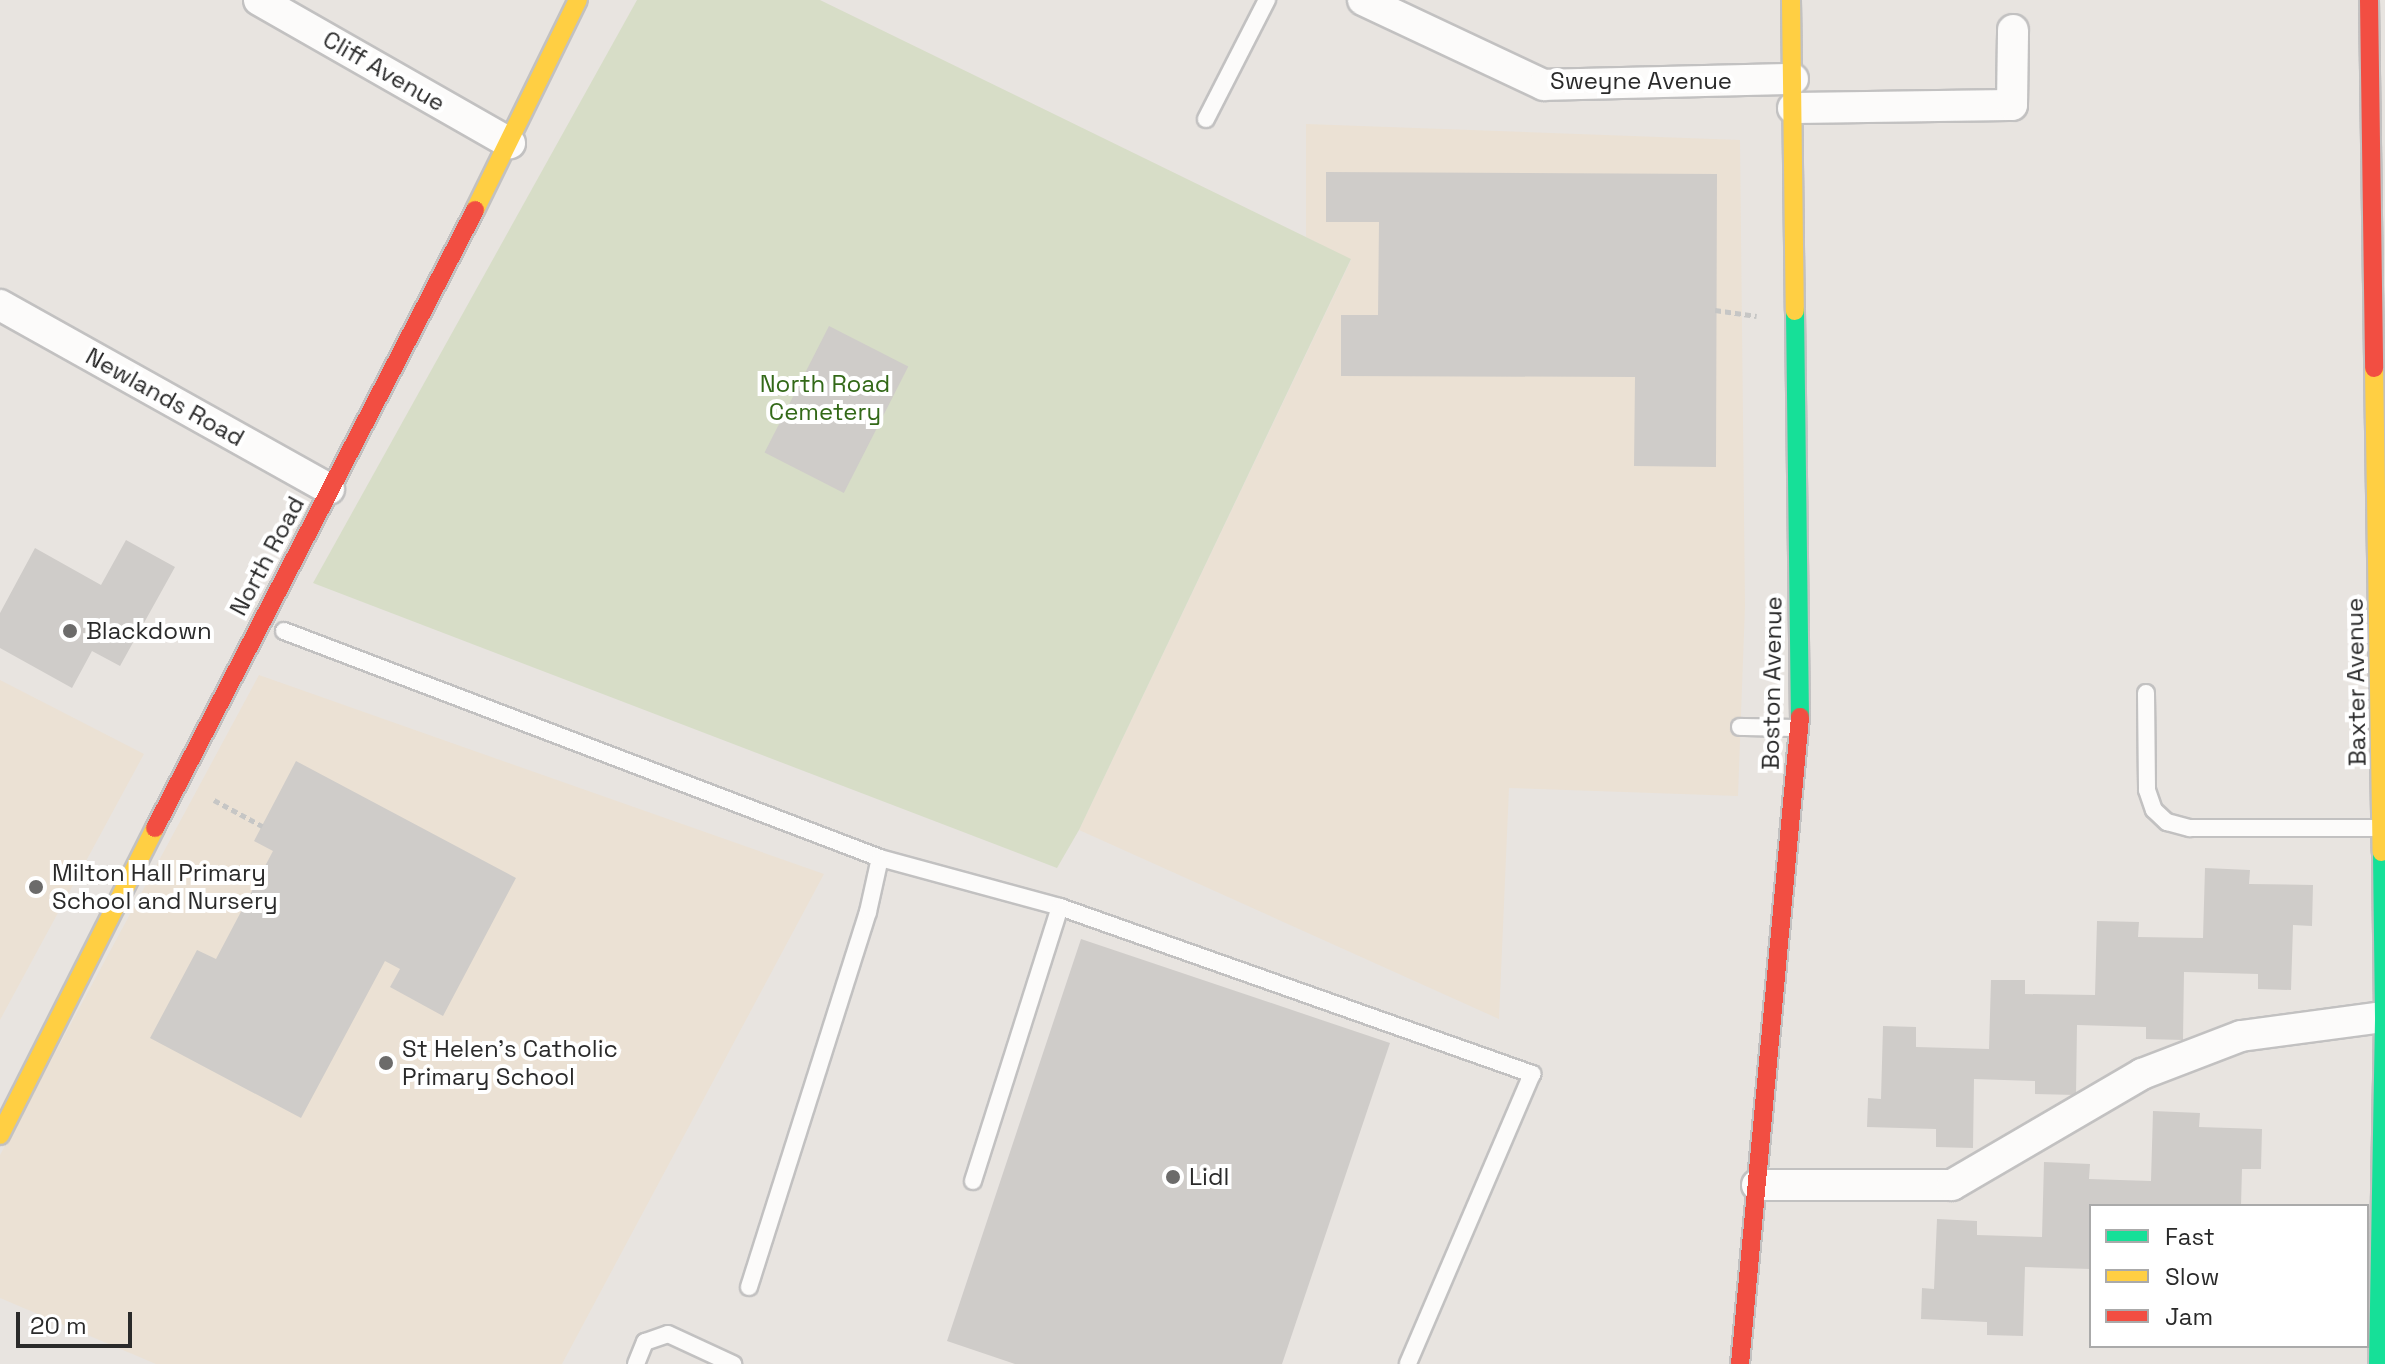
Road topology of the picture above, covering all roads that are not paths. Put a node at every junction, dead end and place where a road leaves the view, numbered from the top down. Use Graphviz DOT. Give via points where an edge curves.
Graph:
graph roads {
  1 [pos="259,0"];
  2 [pos="578,0"];
  3 [pos="1267,0"];
  4 [pos="1363,0"];
  5 [pos="1791,0"];
  6 [pos="2369,0"];
  7 [pos="2013,30"];
  8 [pos="1793,94"];
  9 [pos="1206,119"];
  10 [pos="510,143"];
  11 [pos="0,305"];
  12 [pos="2381,419"];
  13 [pos="329,489"];
  14 [pos="284,631"];
  15 [pos="2146,693"];
  16 [pos="1740,727"];
  17 [pos="1800,728"];
  18 [pos="2382,828"];
  19 [pos="880,858"];
  20 [pos="1060,907"];
  21 [pos="2384,944"];
  22 [pos="2384,1017"];
  23 [pos="0,1135"];
  24 [pos="973,1181"];
  25 [pos="1757,1185"];
  26 [pos="2383,1254"];
  27 [pos="749,1287"];
  28 [pos="636,1364"];
  29 [pos="733,1364"];
  30 [pos="1408,1364"];
  31 [pos="1740,1364"];
  32 [pos="2378,1364"];
  1 -- 10 [label="street, Cliff Avenue"];
  2 -- 10 [label="street, North Road"];
  3 -- 9 [label="lane"];
  4 -- 8 [label="street, Sweyne Avenue" via="1544,85"];
  5 -- 8 [label="street, Boston Avenue"];
  6 -- 12 [label="street, Baxter Avenue"];
  7 -- 8 [label="street, Sweyne Avenue" via="2012,105"];
  8 -- 17 [label="street, Boston Avenue"];
  10 -- 13 [label="street, North Road"];
  11 -- 13 [label="street, Newlands Road"];
  12 -- 18 [label="street, Baxter Avenue"];
  13 -- 23 [label="street, North Road"];
  14 -- 19 [label="lane"];
  15 -- 18 [label="lane" via="2147,790 2154,810 2167,822 2190,828"];
  16 -- 17 [label="lane"];
  17 -- 25 [label="street, Boston Avenue"];
  18 -- 21 [label="street, Baxter Avenue"];
  19 -- 20 [label="lane"];
  19 -- 27 [label="lane" via="868,912"];
  20 -- 24 [label="lane"];
  20 -- 30 [label="lane" via="1532,1074"];
  21 -- 22 [label="street, Baxter Avenue"];
  22 -- 25 [label="street" via="2241,1036 2156,1069 1952,1185"];
  22 -- 26 [label="street, Baxter Avenue"];
  25 -- 31 [label="street, Boston Avenue"];
  26 -- 32 [label="street, Baxter Avenue"];
  28 -- 29 [label="lane" via="645,1342 668,1334"];
}
